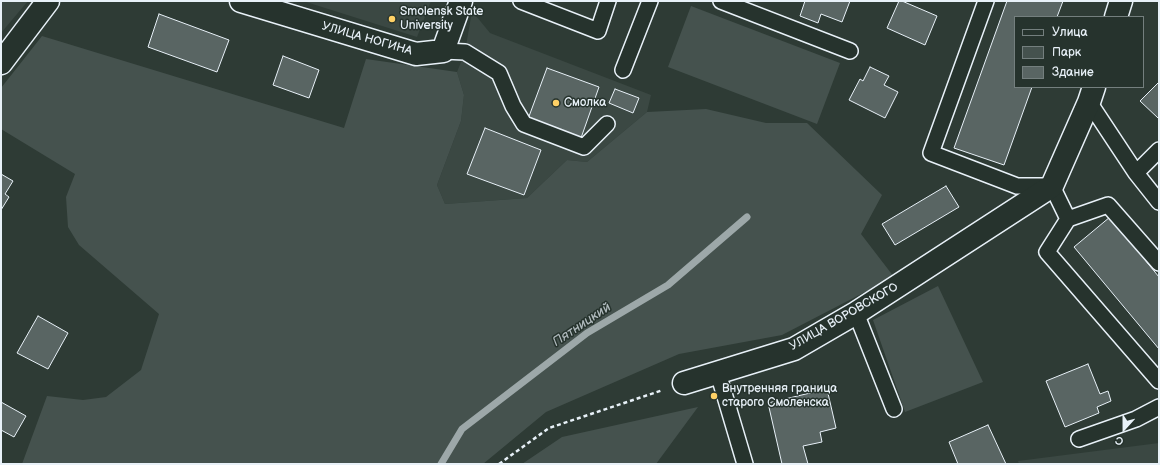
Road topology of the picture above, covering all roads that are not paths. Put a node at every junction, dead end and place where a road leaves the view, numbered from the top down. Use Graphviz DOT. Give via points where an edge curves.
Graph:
graph roads {
  1 [pos="48,1"];
  2 [pos="241,1"];
  3 [pos="461,1"];
  4 [pos="521,1"];
  5 [pos="608,1"];
  6 [pos="650,1"];
  7 [pos="721,1"];
  8 [pos="986,1"];
  9 [pos="1120,1"];
  10 [pos="1116,16"];
  11 [pos="443,51"];
  12 [pos="850,51"];
  13 [pos="1,63"];
  14 [pos="623,70"];
  15 [pos="1091,95"];
  16 [pos="607,124"];
  17 [pos="1159,150"];
  18 [pos="1136,173"];
  19 [pos="1052,186"];
  20 [pos="1159,202"];
  21 [pos="1068,219"];
  22 [pos="1159,263"];
  23 [pos="856,313"];
  24 [pos="718,372"];
  25 [pos="1159,380"];
  26 [pos="684,383"];
  27 [pos="1159,407"];
  28 [pos="894,409"];
  29 [pos="1079,439"];
  30 [pos="745,464"];
  1 -- 13 [label="street"];
  2 -- 11 [label="street, УЛИЦА НОГИНА" via="416,54"];
  3 -- 11 [label="street"];
  4 -- 5 [label="lane" via="598,31"];
  6 -- 14 [label="lane"];
  7 -- 12 [label="lane"];
  8 -- 19 [label="lane" via="931,153 1017,186"];
  9 -- 10 [label="street"];
  11 -- 16 [label="lane" via="465,52 499,73 512,106 524,124 584,147"];
  15 -- 18 [label="lane"];
  15 -- 19 [label="street"];
  17 -- 18 [label="lane"];
  18 -- 20 [label="lane"];
  19 -- 21 [label="lane"];
  19 -- 23 [label="street, УЛИЦА ВОРОВСКОГО"];
  21 -- 22 [label="lane" via="1108,205"];
  21 -- 25 [label="lane" via="1047,252"];
  23 -- 24 [label="street, УЛИЦА ВОРОВСКОГО" via="794,349"];
  23 -- 28 [label="lane"];
  24 -- 26 [label="street, УЛИЦА ВОРОВСКОГО"];
  24 -- 30 [label="lane"];
  27 -- 29 [label="lane" via="1136,419"];
}
